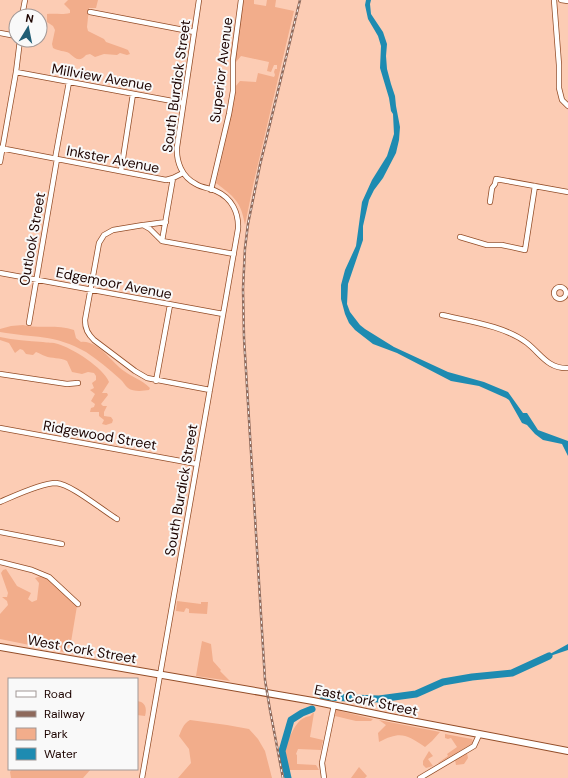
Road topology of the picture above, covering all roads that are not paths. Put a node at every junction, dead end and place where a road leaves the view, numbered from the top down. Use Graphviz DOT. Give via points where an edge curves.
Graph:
graph roads {
  1 [pos="200,0"];
  2 [pos="241,0"];
  3 [pos="554,0"];
  4 [pos="561,0"];
  5 [pos="568,1"];
  6 [pos="90,12"];
  7 [pos="194,32"];
  8 [pos="19,48"];
  9 [pos="16,72"];
  10 [pos="69,82"];
  11 [pos="133,94"];
  12 [pos="184,103"];
  13 [pos="568,106"];
  14 [pos="1,149"];
  15 [pos="56,159"];
  16 [pos="0,162"];
  17 [pos="121,171"];
  18 [pos="183,173"];
  19 [pos="173,178"];
  20 [pos="535,186"];
  21 [pos="211,190"];
  22 [pos="568,192"];
  23 [pos="490,202"];
  24 [pos="166,222"];
  25 [pos="143,225"];
  26 [pos="460,237"];
  27 [pos="162,241"];
  28 [pos="234,254"];
  29 [pos="0,273"];
  30 [pos="36,279"];
  31 [pos="91,290"];
  32 [pos="170,305"];
  33 [pos="223,314"];
  34 [pos="442,315"];
  35 [pos="29,323"];
  36 [pos="568,368"];
  37 [pos="0,374"];
  38 [pos="156,381"];
  39 [pos="78,383"];
  40 [pos="210,390"];
  41 [pos="0,428"];
  42 [pos="197,464"];
  43 [pos="0,502"];
  44 [pos="117,519"];
  45 [pos="0,532"];
  46 [pos="62,544"];
  47 [pos="0,562"];
  48 [pos="78,604"];
  49 [pos="0,647"];
  50 [pos="160,675"];
  51 [pos="334,705"];
  52 [pos="479,735"];
  53 [pos="568,751"];
  54 [pos="142,778"];
  55 [pos="324,778"];
  56 [pos="420,778"];
  1 -- 7 [label="street, South Burdick Street"];
  2 -- 21 [label="street, Superior Avenue" via="233,60 233,91"];
  3 -- 13 [label="street" via="558,82 562,100"];
  4 -- 5 [label="street"];
  6 -- 7 [label="street"];
  7 -- 12 [label="street, South Burdick Street"];
  8 -- 9 [label="street"];
  9 -- 10 [label="street, Millview Avenue"];
  9 -- 14 [label="street"];
  10 -- 11 [label="street, Millview Avenue"];
  10 -- 15 [label="street, Outlook Street"];
  11 -- 12 [label="street, Millview Avenue"];
  11 -- 17 [label="street"];
  12 -- 18 [label="street, South Burdick Street" via="176,153"];
  14 -- 15 [label="street, Inkster Avenue"];
  14 -- 16 [label="street"];
  15 -- 17 [label="street, Inkster Avenue"];
  15 -- 30 [label="street, Outlook Street"];
  17 -- 19 [label="street, Inkster Avenue" via="166,180"];
  18 -- 19 [label="street, Inkster Avenue"];
  18 -- 21 [label="street" via="197,185"];
  19 -- 24 [label="street"];
  20 -- 22 [label="street"];
  20 -- 23 [label="street" via="496,179"];
  20 -- 26 [label="street" via="525,250 487,245"];
  21 -- 28 [label="street, South Burdick Street" via="225,197 238,216"];
  24 -- 25 [label="street"];
  24 -- 27 [label="street"];
  25 -- 27 [label="street"];
  25 -- 31 [label="street" via="113,230 104,235 99,243"];
  27 -- 28 [label="street"];
  28 -- 33 [label="street, South Burdick Street"];
  29 -- 30 [label="street, Edgemoor Avenue"];
  30 -- 31 [label="street, Edgemoor Avenue"];
  30 -- 35 [label="street, Outlook Street"];
  31 -- 32 [label="street, Edgemoor Avenue"];
  31 -- 38 [label="street" via="85,320 86,332 135,371"];
  32 -- 33 [label="street, Edgemoor Avenue"];
  32 -- 38 [label="street"];
  33 -- 40 [label="street, South Burdick Street"];
  34 -- 36 [label="street" via="507,332 528,344 547,363"];
  37 -- 39 [label="street" via="67,384"];
  38 -- 40 [label="street"];
  40 -- 42 [label="street, South Burdick Street"];
  41 -- 42 [label="street, Ridgewood Street"];
  42 -- 50 [label="street, South Burdick Street"];
  43 -- 44 [label="street" via="56,483 71,488"];
  45 -- 46 [label="street"];
  47 -- 48 [label="street" via="49,577"];
  49 -- 50 [label="street, West Cork Street"];
  50 -- 51 [label="street, East Cork Street"];
  50 -- 54 [label="street, South Burdick Street"];
  51 -- 52 [label="street, East Cork Street"];
  51 -- 55 [label="street" via="322,763"];
  52 -- 53 [label="street, East Cork Street"];
  52 -- 56 [label="street" via="474,746"];
}
